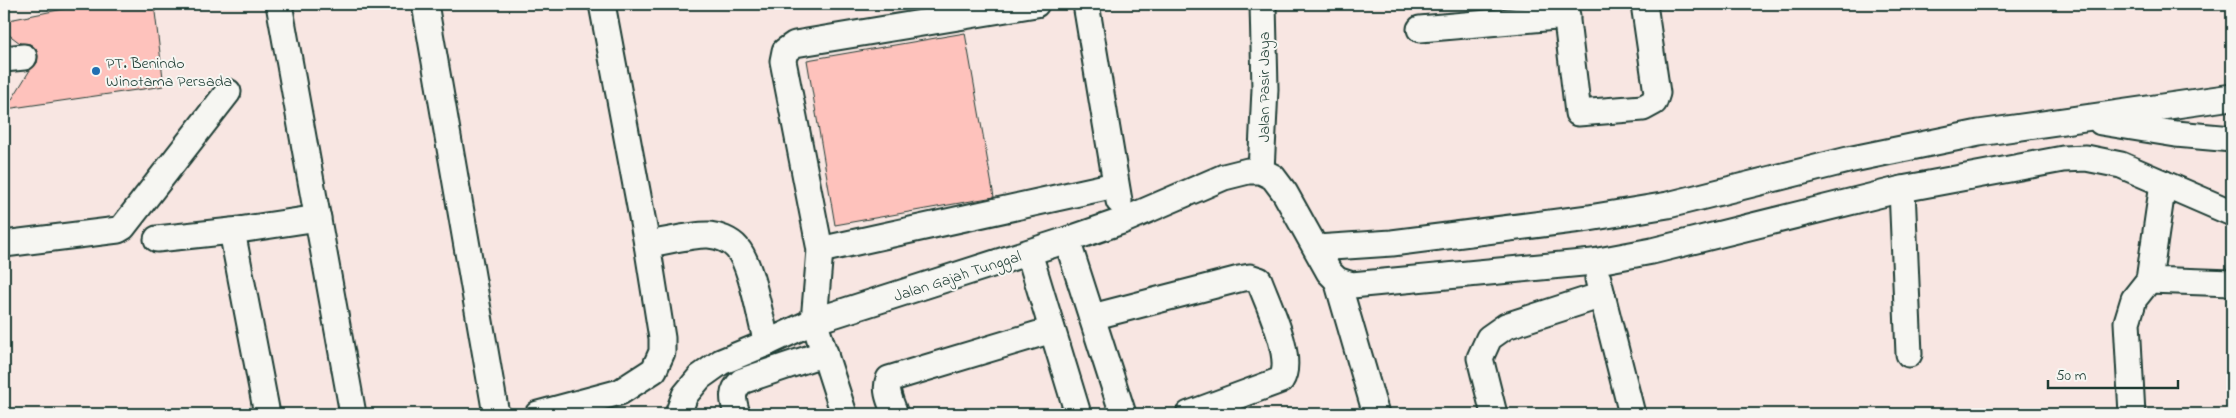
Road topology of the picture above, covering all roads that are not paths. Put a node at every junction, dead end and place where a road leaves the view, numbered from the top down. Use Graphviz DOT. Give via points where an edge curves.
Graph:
graph roads {
  1 [pos="279,4"];
  2 [pos="425,4"];
  3 [pos="602,4"];
  4 [pos="1036,4"];
  5 [pos="1086,4"];
  6 [pos="1262,4"];
  7 [pos="1644,4"];
  8 [pos="1570,7"];
  9 [pos="1420,30"];
  10 [pos="228,92"];
  11 [pos="2232,97"];
  12 [pos="2074,118"];
  13 [pos="2232,139"];
  14 [pos="1261,171"];
  15 [pos="2163,183"];
  16 [pos="1115,185"];
  17 [pos="1902,189"];
  18 [pos="2232,213"];
  19 [pos="318,218"];
  20 [pos="1122,221"];
  21 [pos="232,231"];
  22 [pos="157,239"];
  23 [pos="1067,240"];
  24 [pos="4,244"];
  25 [pos="647,244"];
  26 [pos="1317,248"];
  27 [pos="820,250"];
  28 [pos="1029,253"];
  29 [pos="1593,262"];
  30 [pos="1337,280"];
  31 [pos="2150,280"];
  32 [pos="2232,282"];
  33 [pos="1602,295"];
  34 [pos="1092,317"];
  35 [pos="814,321"];
  36 [pos="1052,330"];
  37 [pos="766,343"];
  38 [pos="824,353"];
  39 [pos="1909,354"];
  40 [pos="266,414"];
  41 [pos="353,414"];
  42 [pos="496,414"];
  43 [pos="538,414"];
  44 [pos="678,414"];
  45 [pos="737,414"];
  46 [pos="844,414"];
  47 [pos="894,414"];
  48 [pos="1078,414"];
  49 [pos="1123,414"];
  50 [pos="1189,414"];
  51 [pos="1376,414"];
  52 [pos="1494,414"];
  53 [pos="1632,414"];
  54 [pos="2132,414"];
  1 -- 19 [label="street"];
  2 -- 42 [label="street"];
  3 -- 25 [label="street"];
  4 -- 27 [label="street" via="795,44 785,50 783,61"];
  5 -- 16 [label="street"];
  6 -- 14 [label="street, Jalan Pasir Jaya" via="1265,89"];
  7 -- 8 [label="street" via="1657,93 1654,102 1643,108 1578,113"];
  8 -- 9 [label="street"];
  10 -- 24 [label="street" via="123,227"];
  11 -- 12 [label="street"];
  12 -- 13 [label="street"];
  12 -- 26 [label="street" via="1979,133 1848,160 1668,205 1392,243"];
  14 -- 20 [label="street, Jalan Gajah Tunggal" via="1224,177"];
  14 -- 26 [label="street" via="1273,177 1285,193"];
  15 -- 17 [label="street" via="2121,165 2086,158 2063,159"];
  15 -- 18 [label="street"];
  15 -- 31 [label="street"];
  16 -- 20 [label="street"];
  16 -- 27 [label="street"];
  17 -- 29 [label="street" via="1652,252"];
  17 -- 39 [label="street"];
  19 -- 21 [label="street"];
  19 -- 41 [label="street"];
  20 -- 23 [label="street, Jalan Gajah Tunggal"];
  21 -- 22 [label="street"];
  21 -- 40 [label="street"];
  23 -- 28 [label="street, Jalan Gajah Tunggal"];
  23 -- 34 [label="street"];
  25 -- 37 [label="street" via="708,235 728,240 745,264"];
  25 -- 43 [label="street" via="662,342 657,366 620,392"];
  26 -- 30 [label="street" via="1329,272"];
  27 -- 35 [label="street"];
  28 -- 35 [label="street, Jalan Gajah Tunggal"];
  28 -- 36 [label="street"];
  29 -- 30 [label="street" via="1362,285"];
  29 -- 33 [label="street"];
  30 -- 51 [label="street"];
  31 -- 32 [label="street"];
  31 -- 54 [label="street" via="2134,298 2127,322"];
  33 -- 52 [label="street" via="1506,326 1489,338 1480,358"];
  33 -- 53 [label="street"];
  34 -- 49 [label="street"];
  34 -- 50 [label="street" via="1239,279 1259,280 1286,356 1286,373 1281,380"];
  35 -- 37 [label="street, Jalan Gajah Tunggal"];
  35 -- 38 [label="street"];
  36 -- 47 [label="street" via="889,379 887,394"];
  36 -- 48 [label="street"];
  37 -- 44 [label="street, Jalan Gajah Tunggal" via="721,362 700,377 685,395"];
  38 -- 45 [label="street" via="742,382 735,388 732,398"];
  38 -- 46 [label="street"];
}
